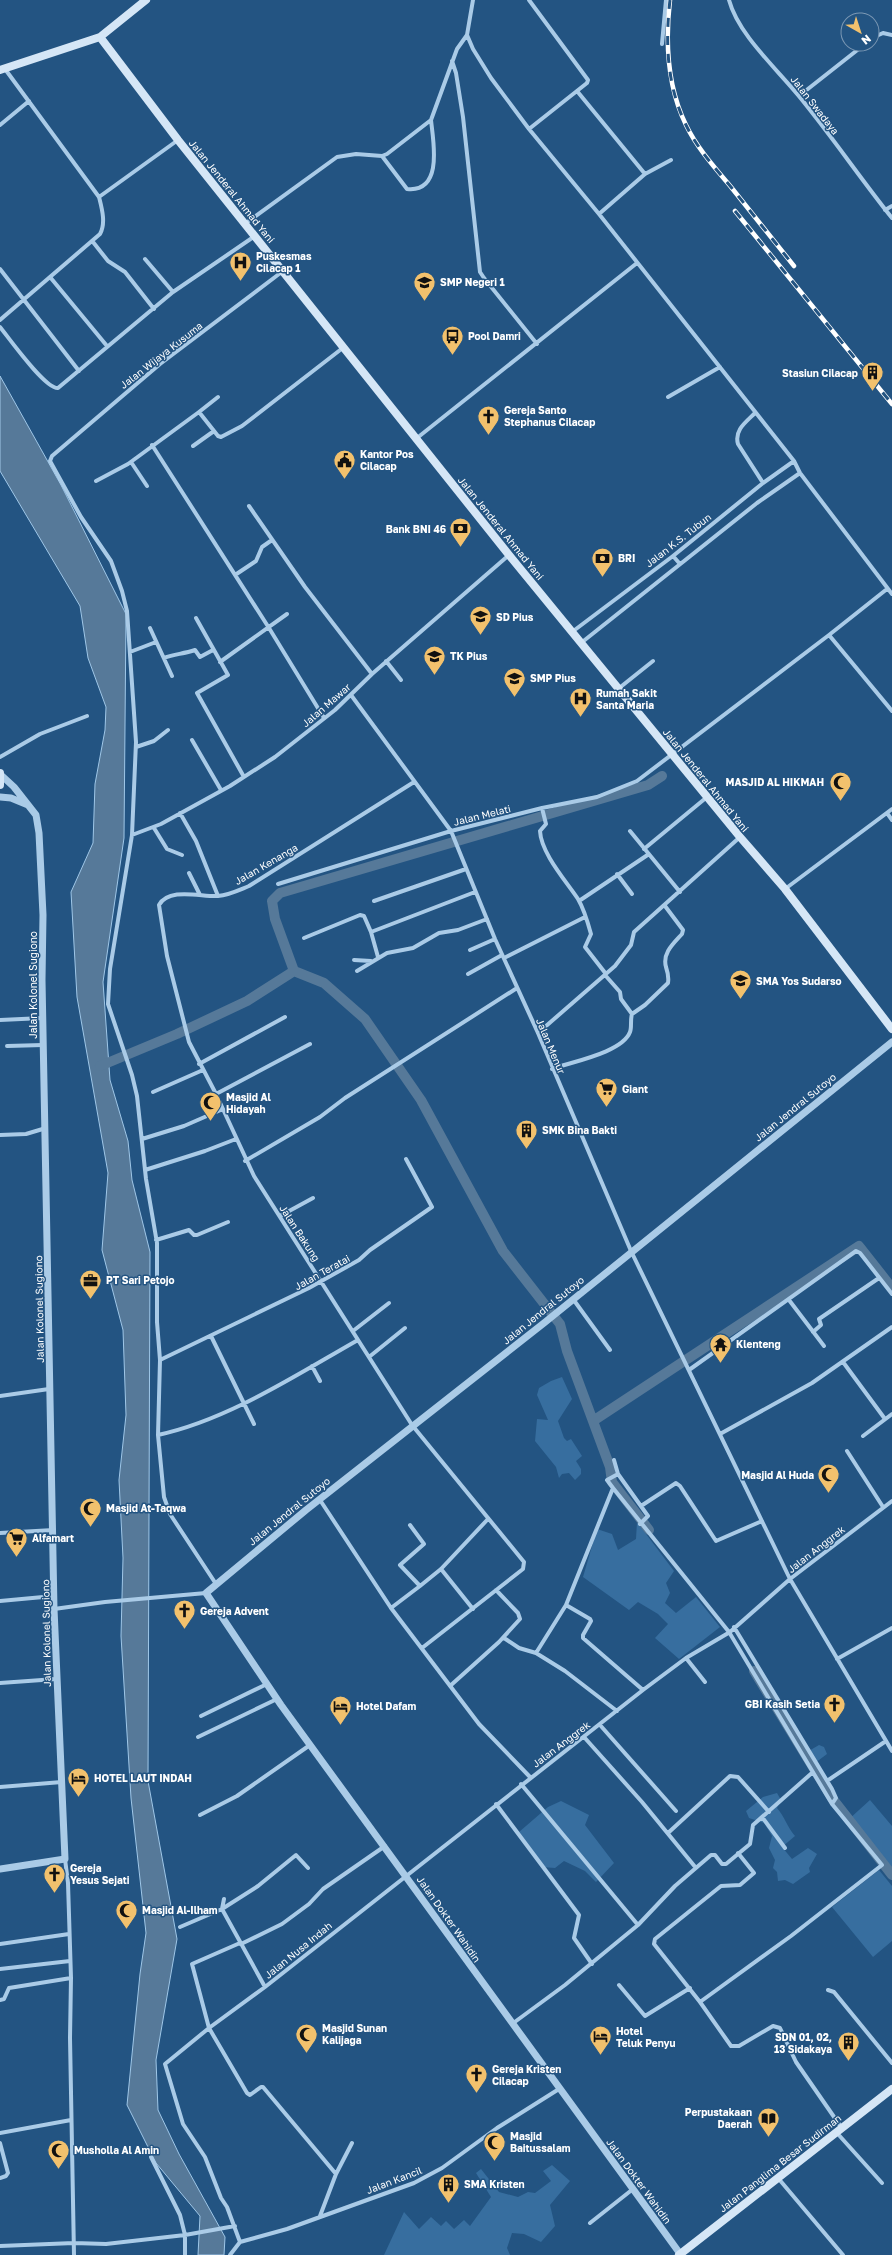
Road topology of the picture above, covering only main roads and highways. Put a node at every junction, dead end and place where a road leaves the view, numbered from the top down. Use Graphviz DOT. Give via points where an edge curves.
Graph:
graph roads {
  1 [pos="146,0"];
  2 [pos="100,37"];
  3 [pos="2,70"];
  4 [pos="1,774"];
  5 [pos="0,785"];
  6 [pos="892,1028"];
  7 [pos="892,2089"];
  8 [pos="680,2255"];
  1 -- 2 [label="main road"];
  2 -- 3 [label="main road"];
  2 -- 6 [label="main road, Jalan Jenderal Ahmad Yani" via="178,140 509,555 618,690 786,889"];
  4 -- 5 [label="main road"];
  7 -- 8 [label="main road, Jalan Panglima Besar Sudirman"];
}
